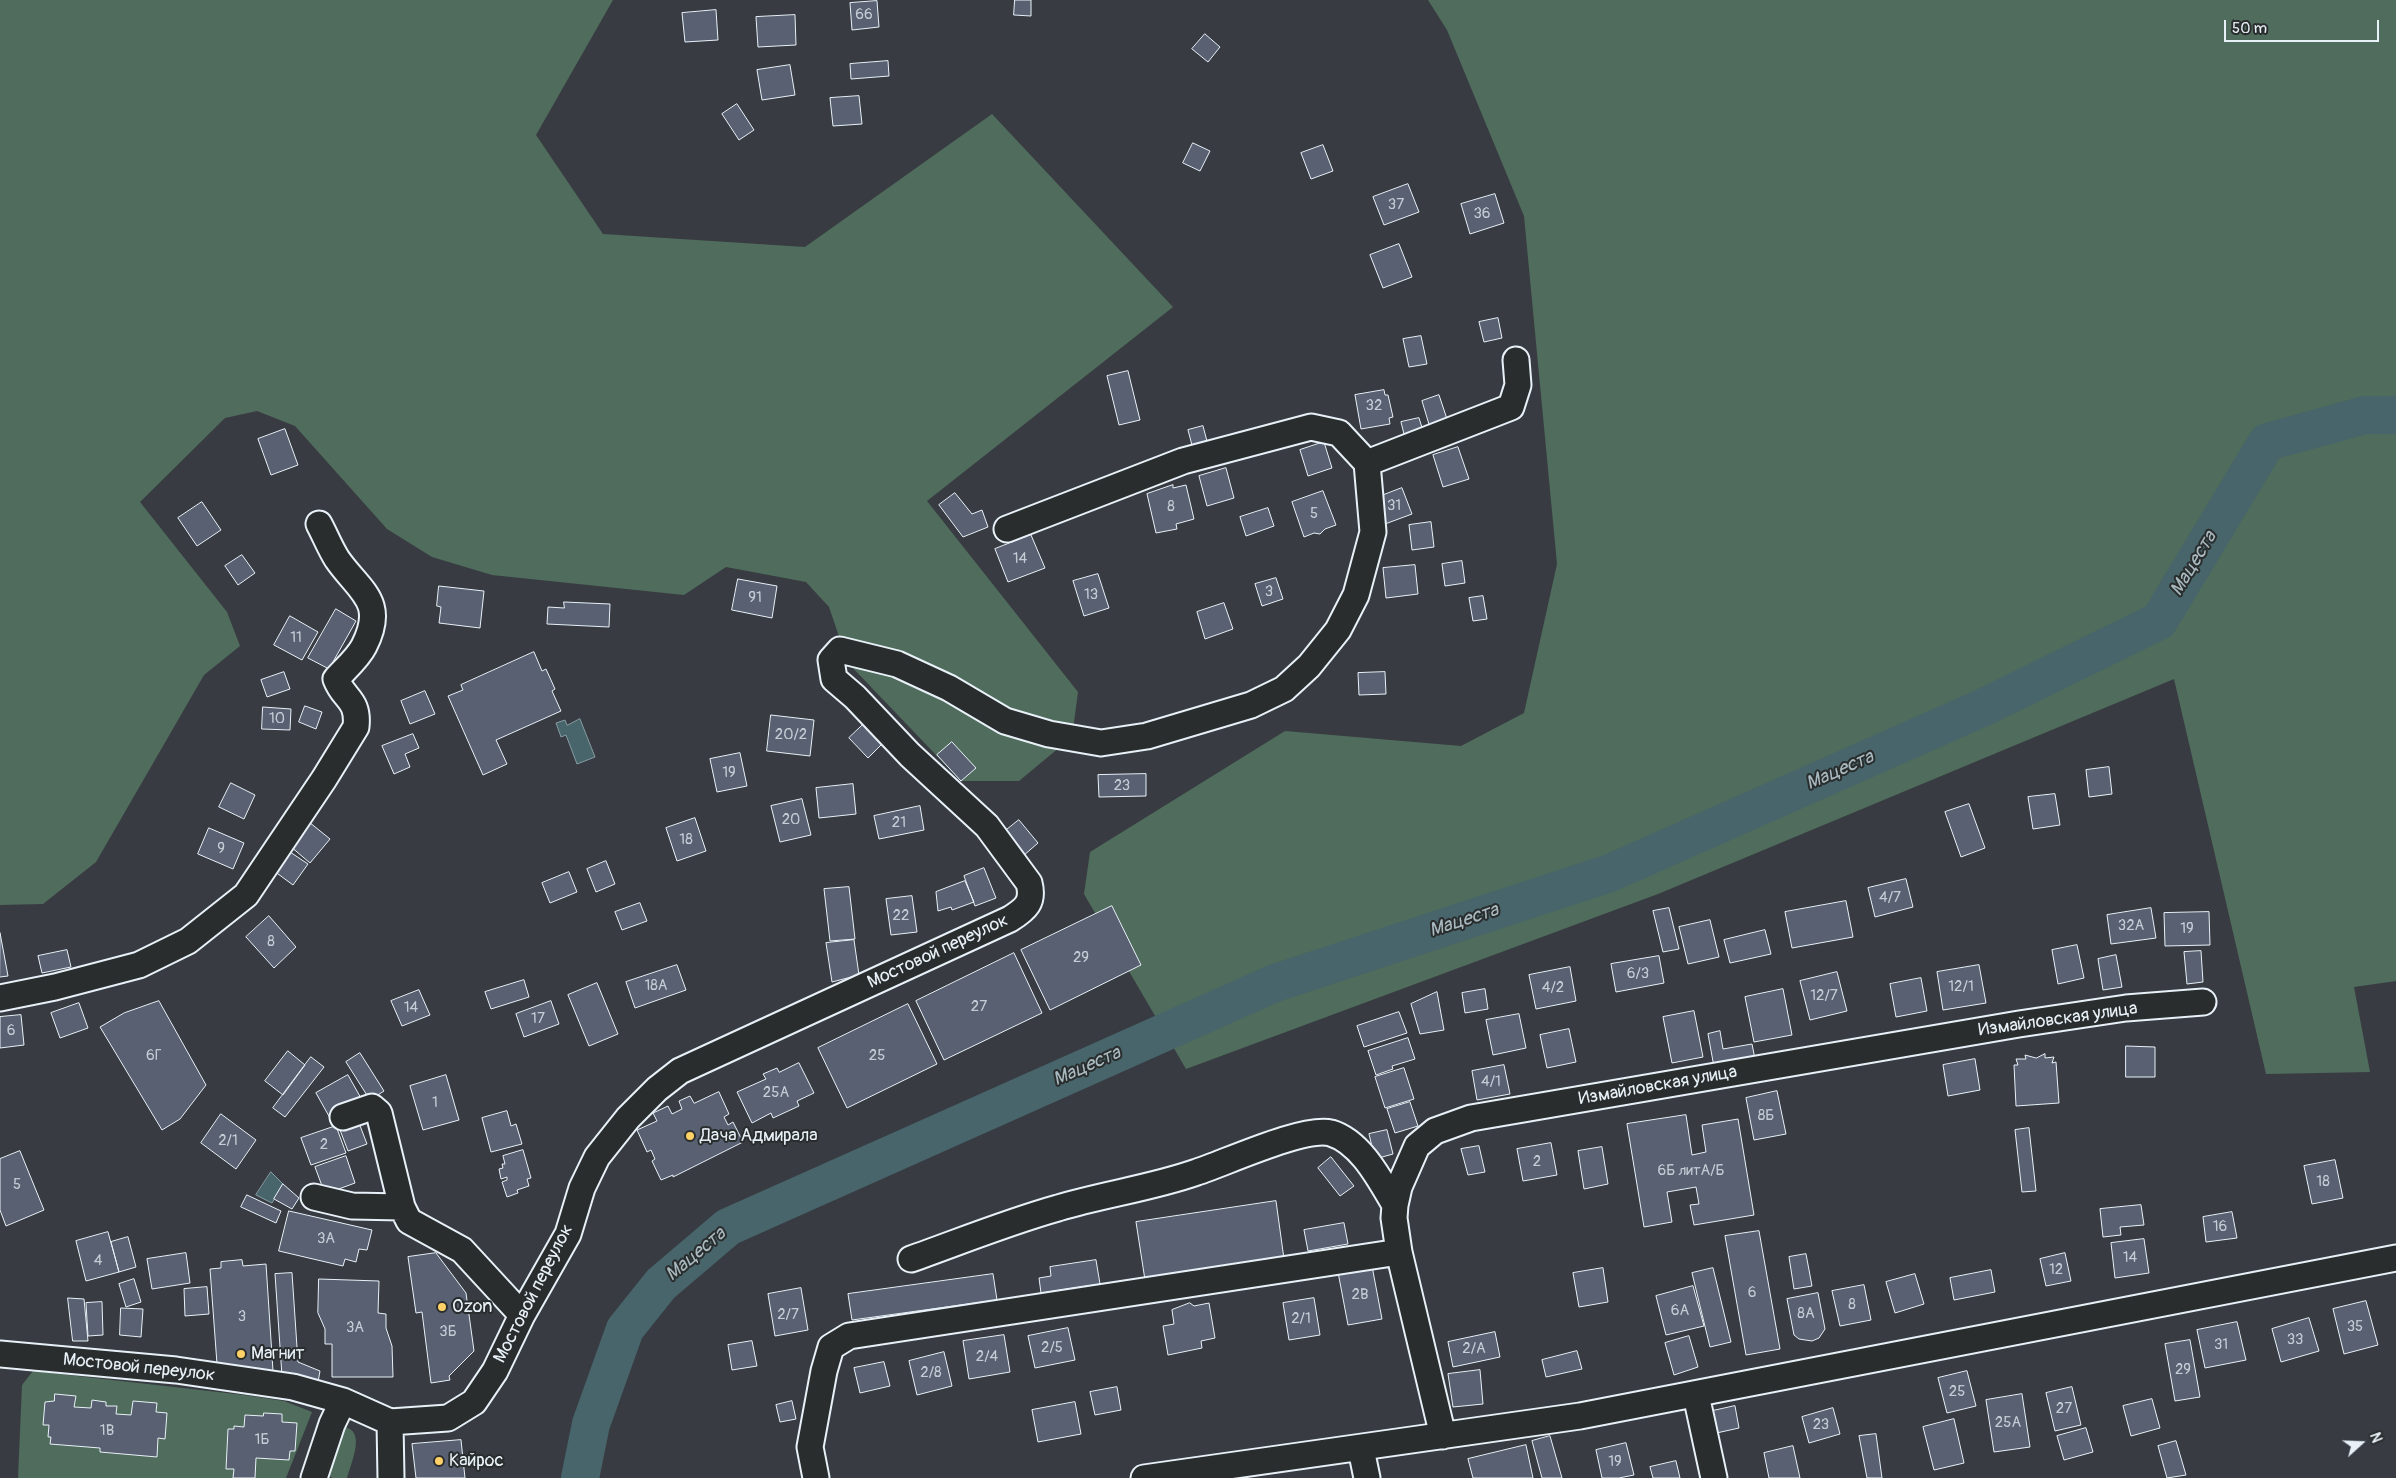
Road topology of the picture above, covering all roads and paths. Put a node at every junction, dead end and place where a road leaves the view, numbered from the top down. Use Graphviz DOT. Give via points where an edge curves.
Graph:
graph roads {
  1 [pos="1516,360"];
  2 [pos="1367,463"];
  3 [pos="320,524"];
  4 [pos="1007,529"];
  5 [pos="0,998"];
  6 [pos="2203,1002"];
  7 [pos="343,1117"];
  8 [pos="314,1197"];
  9 [pos="1395,1205"];
  10 [pos="402,1207"];
  11 [pos="1399,1252"];
  12 [pos="2396,1258"];
  13 [pos="911,1259"];
  14 [pos="522,1315"];
  15 [pos="0,1354"];
  16 [pos="1696,1395"];
  17 [pos="343,1401"];
  18 [pos="390,1422"];
  19 [pos="1443,1436"];
  20 [pos="1361,1448"];
  21 [pos="314,1478"];
  22 [pos="391,1478"];
  23 [pos="816,1478"];
  24 [pos="1144,1478"];
  25 [pos="1367,1478"];
  26 [pos="1714,1478"];
  1 -- 2 [label="street" via="1518,386 1511,407"];
  2 -- 4 [label="street" via="1339,433 1311,426 1183,462"];
  2 -- 14 [label="street, Мостовой переулок" via="1373,532 1356,595 1338,630 1309,666 1284,689 1251,705 1146,736 1101,743 1048,734 1005,721 949,688 897,664 840,650 830,660 834,679 987,826 1030,883 1030,904 1010,918 680,1072 657,1089 628,1118 597,1158 582,1188 568,1234"];
  3 -- 5 [label="street" via="337,559 365,591 372,607 372,623 364,647 336,679 353,702 356,727 246,896 188,940 139,965"];
  6 -- 9 [label="street, Измайловская улица" via="2126,1008 2019,1024 1471,1118 1435,1131 1417,1146 1399,1187"];
  7 -- 10 [label="street" via="372,1107 379,1113"];
  8 -- 10 [label="street" via="352,1206"];
  9 -- 11 [label="street, Измайловская улица"];
  9 -- 13 [label="street" via="1346,1139 1328,1132 1298,1136 1160,1184 1057,1208"];
  10 -- 14 [label="street" via="409,1221 462,1250"];
  11 -- 19 [label="street, Измайловская улица"];
  11 -- 23 [label="street" via="849,1336 831,1347 824,1371 810,1447"];
  12 -- 16 [label="street"];
  14 -- 18 [label="street, Мостовой переулок" via="495,1371 474,1402 448,1418"];
  15 -- 17 [label="street, Мостовой переулок" via="245,1379 293,1387"];
  16 -- 19 [label="street"];
  16 -- 26 [label="street"];
  17 -- 18 [label="street, Мостовой переулок"];
  17 -- 21 [label="street"];
  18 -- 22 [label="street"];
  19 -- 20 [label="street"];
  20 -- 24 [label="street"];
  20 -- 25 [label="street"];
}
